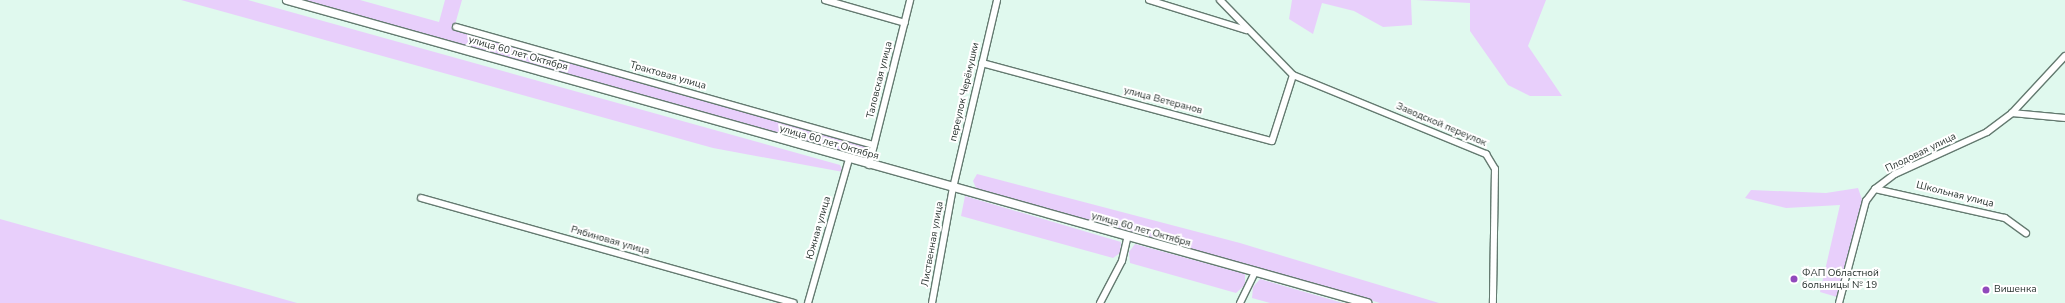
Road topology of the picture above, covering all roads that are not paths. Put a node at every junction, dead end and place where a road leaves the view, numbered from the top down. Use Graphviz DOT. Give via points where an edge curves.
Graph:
graph roads {
  1 [pos="287,0"];
  2 [pos="825,0"];
  3 [pos="910,0"];
  4 [pos="998,0"];
  5 [pos="1149,0"];
  6 [pos="1220,0"];
  7 [pos="905,22"];
  8 [pos="456,27"];
  9 [pos="1248,31"];
  10 [pos="2065,56"];
  11 [pos="982,62"];
  12 [pos="1292,75"];
  13 [pos="2012,113"];
  14 [pos="2065,118"];
  15 [pos="874,145"];
  16 [pos="849,159"];
  17 [pos="869,165"];
  18 [pos="954,188"];
  19 [pos="1875,189"];
  20 [pos="420,198"];
  21 [pos="2026,233"];
  22 [pos="1128,236"];
  23 [pos="1255,272"];
  24 [pos="794,303"];
  25 [pos="808,303"];
  26 [pos="932,303"];
  27 [pos="1100,303"];
  28 [pos="1240,303"];
  29 [pos="1367,303"];
  30 [pos="1493,303"];
  31 [pos="1839,303"];
  1 -- 16 [label="street, улица 60 лет Октября"];
  2 -- 7 [label="street"];
  3 -- 7 [label="street, Таловская улица"];
  4 -- 11 [label="street, переулок Черёмушки"];
  5 -- 9 [label="street"];
  6 -- 9 [label="street"];
  7 -- 15 [label="street, Таловская улица"];
  8 -- 15 [label="street, Трактовая улица"];
  9 -- 12 [label="street"];
  10 -- 13 [label="street, Плодовая улица"];
  11 -- 12 [label="street, улица Ветеранов" via="1272,140"];
  11 -- 18 [label="street, переулок Черёмушки"];
  12 -- 30 [label="street, Заводской переулок" via="1486,154 1495,169"];
  13 -- 14 [label="street"];
  13 -- 19 [label="street, Плодовая улица" via="1986,132 1896,174"];
  15 -- 17 [label="street, Таловская улица"];
  16 -- 17 [label="street, улица 60 лет Октября"];
  16 -- 25 [label="street, Южная улица"];
  17 -- 18 [label="street, улица 60 лет Октября"];
  18 -- 22 [label="street, улица 60 лет Октября"];
  18 -- 26 [label="street, Лиственная улица"];
  19 -- 21 [label="street, Школьная улица" via="2005,218"];
  19 -- 31 [label="street, Плодовая улица" via="1866,201"];
  20 -- 24 [label="street, Рябиновая улица"];
  22 -- 23 [label="street, улица 60 лет Октября"];
  22 -- 27 [label="street" via="1122,261"];
  23 -- 28 [label="street"];
  23 -- 29 [label="street, улица 60 лет Октября"];
}
